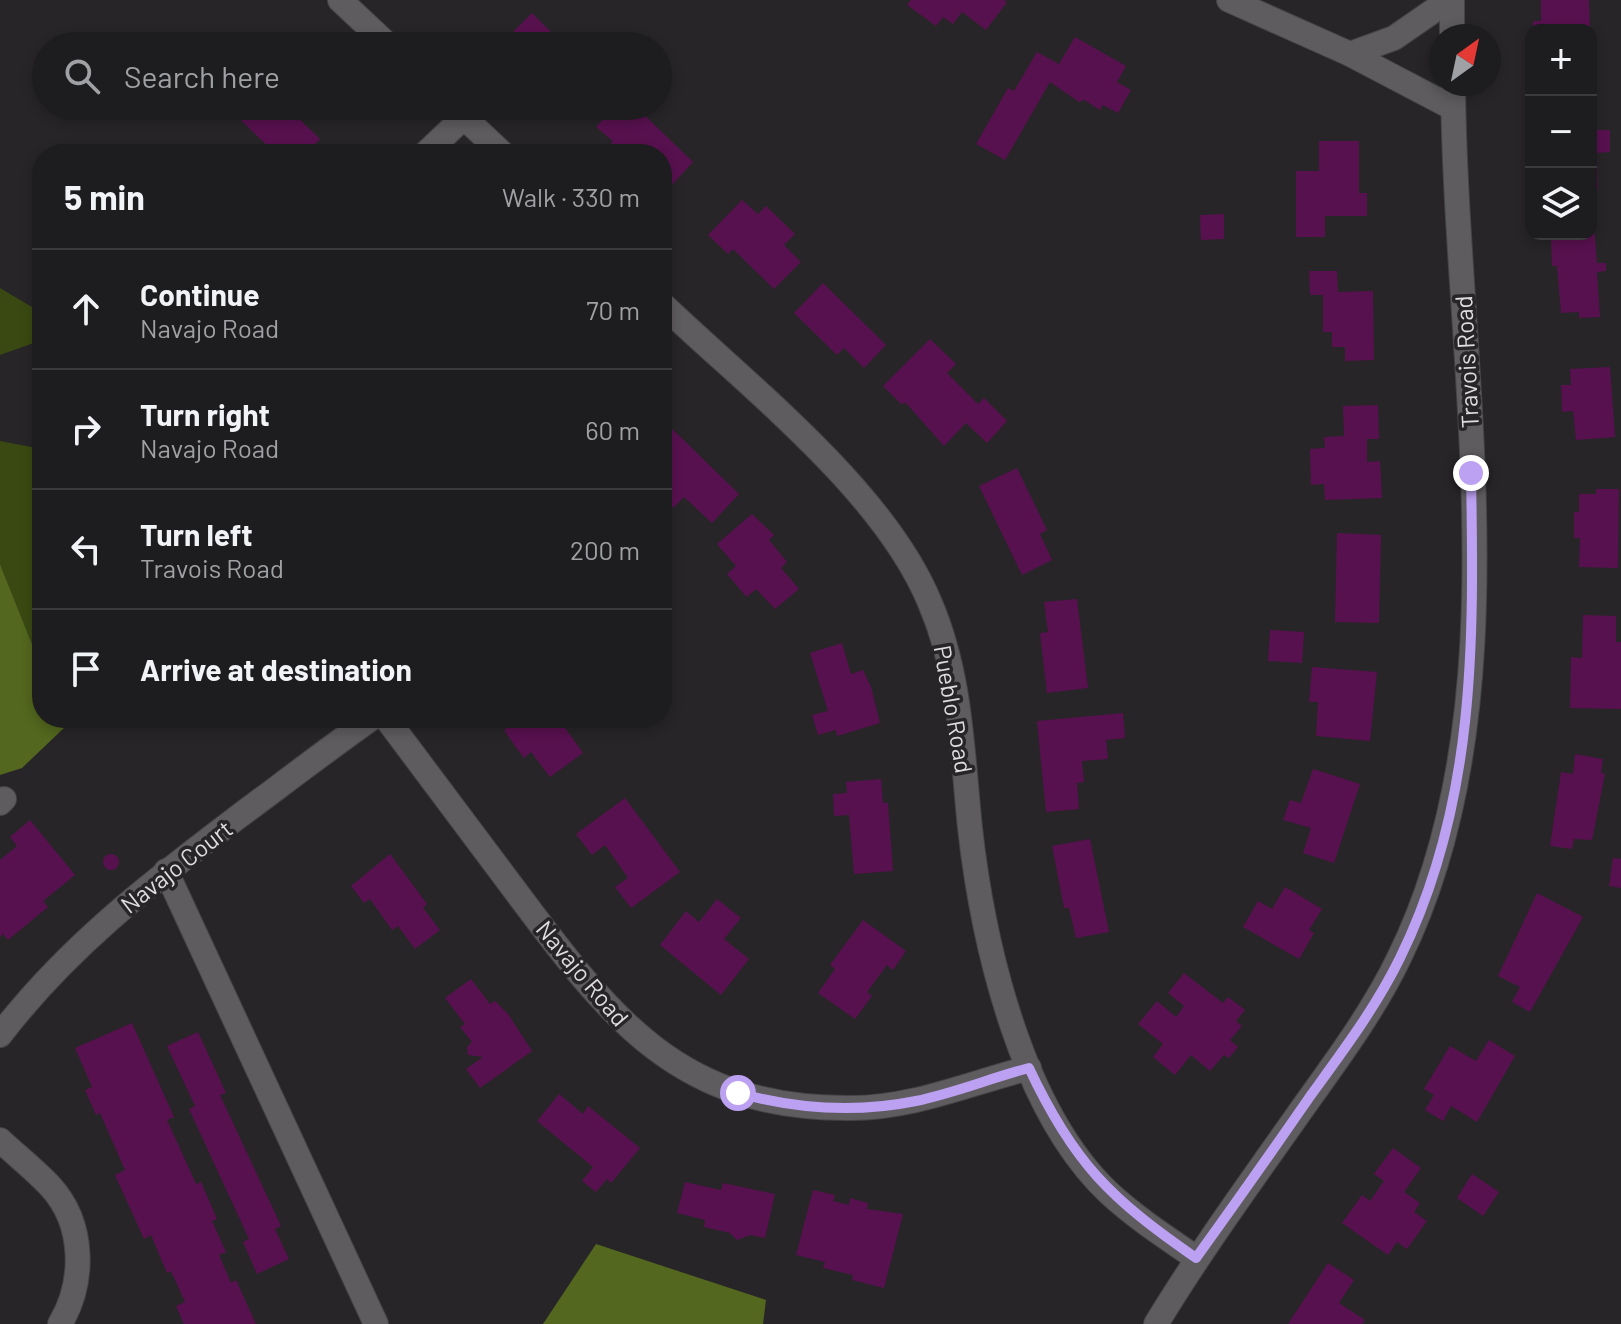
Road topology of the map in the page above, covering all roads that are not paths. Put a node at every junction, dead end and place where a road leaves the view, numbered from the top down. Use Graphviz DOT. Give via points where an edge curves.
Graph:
graph roads {
  1 [pos="340,0"];
  2 [pos="1229,0"];
  3 [pos="1451,0"];
  4 [pos="1452,24"];
  5 [pos="374,32"];
  6 [pos="1350,54"];
  7 [pos="1429,86"];
  8 [pos="1453,96"];
  9 [pos="451,120"];
  10 [pos="467,120"];
  11 [pos="433,144"];
  12 [pos="493,144"];
  13 [pos="672,314"];
  14 [pos="359,728"];
  15 [pos="393,728"];
  16 [pos="166,871"];
  17 [pos="0,1035"];
  18 [pos="1029,1068"];
  19 [pos="0,1140"];
  20 [pos="1196,1258"];
  21 [pos="60,1324"];
  22 [pos="376,1324"];
  23 [pos="1156,1324"];
  1 -- 5 [label="street"];
  2 -- 6 [label="street"];
  3 -- 4 [label="street"];
  3 -- 6 [label="street" via="1394,38"];
  6 -- 7 [label="street"];
  8 -- 20 [label="street, Travois Road" via="1473,610 1467,720 1454,803 1431,885 1399,959 1359,1028"];
  9 -- 11 [label="street"];
  10 -- 12 [label="street"];
  13 -- 18 [label="street, Pueblo Road" via="867,501 930,602 951,663 963,733 981,917"];
  14 -- 16 [label="street, Navajo Court"];
  15 -- 18 [label="street, Navajo Road" via="583,982 624,1024 679,1066 765,1101 854,1109 915,1101"];
  16 -- 17 [label="street, Navajo Court" via="95,929"];
  16 -- 22 [label="street"];
  18 -- 20 [label="street" via="1093,1175 1145,1223"];
  19 -- 21 [label="street" via="50,1186 68,1215 78,1272"];
  20 -- 23 [label="street, Travois Road"];
}
